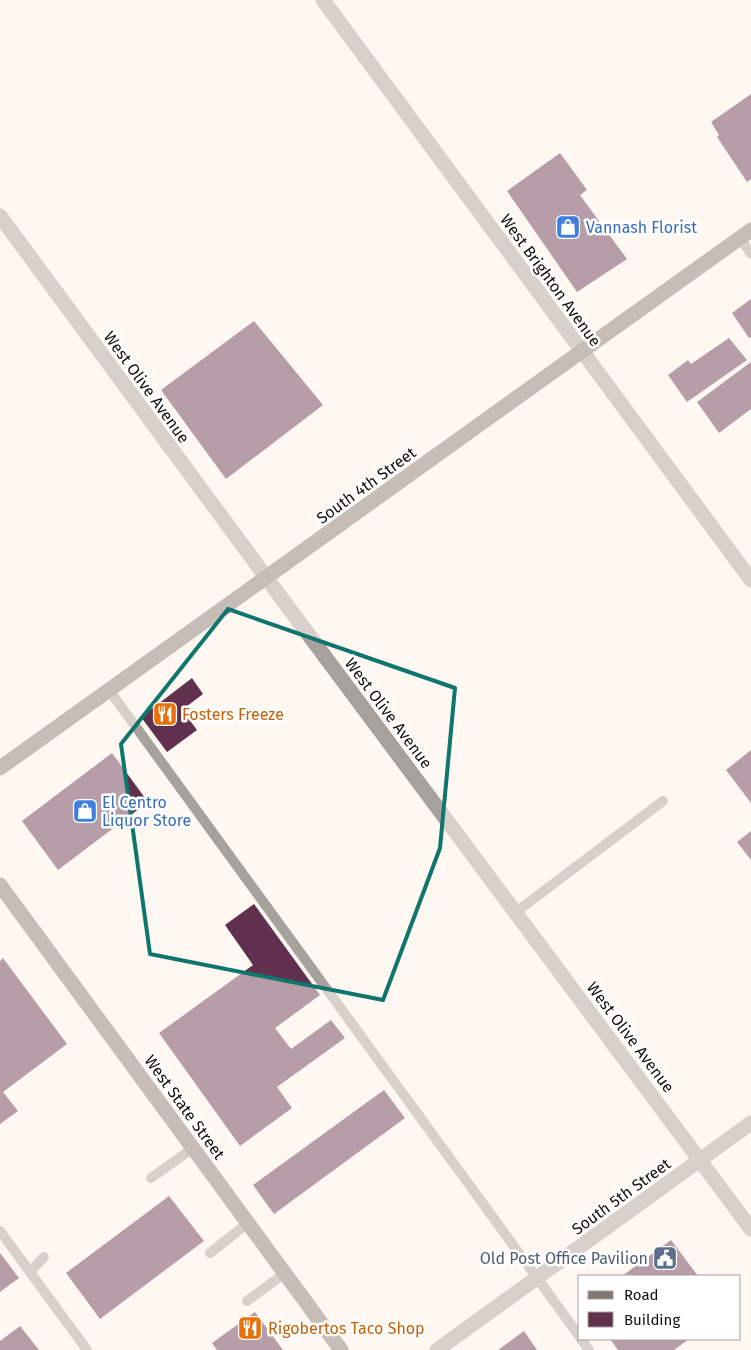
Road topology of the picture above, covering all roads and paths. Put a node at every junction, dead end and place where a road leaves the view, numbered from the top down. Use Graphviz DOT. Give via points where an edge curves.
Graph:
graph roads {
  1 [pos="323,0"];
  2 [pos="0,216"];
  3 [pos="745,234"];
  4 [pos="751,254"];
  5 [pos="582,351"];
  6 [pos="266,578"];
  7 [pos="751,580"];
  8 [pos="109,690"];
  9 [pos="0,768"];
  10 [pos="663,801"];
  11 [pos="0,885"];
  12 [pos="516,912"];
  13 [pos="751,1123"];
  14 [pos="193,1148"];
  15 [pos="702,1160"];
  16 [pos="151,1178"];
  17 [pos="248,1223"];
  18 [pos="751,1228"];
  19 [pos="0,1231"];
  20 [pos="210,1253"];
  21 [pos="44,1257"];
  22 [pos="30,1272"];
  23 [pos="285,1273"];
  24 [pos="537,1278"];
  25 [pos="247,1301"];
  26 [pos="578,1335"];
  27 [pos="582,1340"];
  28 [pos="87,1350"];
  29 [pos="341,1350"];
  30 [pos="438,1350"];
  31 [pos="590,1350"];
  1 -- 5 [label="street, West Brighton Avenue"];
  2 -- 6 [label="street, West Olive Avenue"];
  3 -- 4 [label="lane"];
  3 -- 5 [label="main road, South 4th Street"];
  5 -- 6 [label="main road, South 4th Street"];
  5 -- 7 [label="street, West Brighton Avenue"];
  6 -- 8 [label="main road, South 4th Street"];
  6 -- 12 [label="street, West Olive Avenue"];
  8 -- 9 [label="main road, South 4th Street"];
  8 -- 24 [label="lane"];
  10 -- 12 [label="lane"];
  11 -- 14 [label="main road, West State Street"];
  12 -- 15 [label="street, West Olive Avenue"];
  13 -- 15 [label="street, South 5th Street"];
  14 -- 16 [label="lane"];
  14 -- 17 [label="main road, West State Street"];
  15 -- 18 [label="street, West Olive Avenue"];
  15 -- 24 [label="street, South 5th Street"];
  17 -- 20 [label="lane"];
  17 -- 23 [label="main road, West State Street"];
  19 -- 22 [label="lane"];
  21 -- 22 [label="lane"];
  22 -- 28 [label="lane"];
  23 -- 25 [label="lane"];
  23 -- 29 [label="main road, West State Street"];
  24 -- 26 [label="lane"];
  24 -- 30 [label="street, South 5th Street"];
  27 -- 31 [label="lane"];
}
